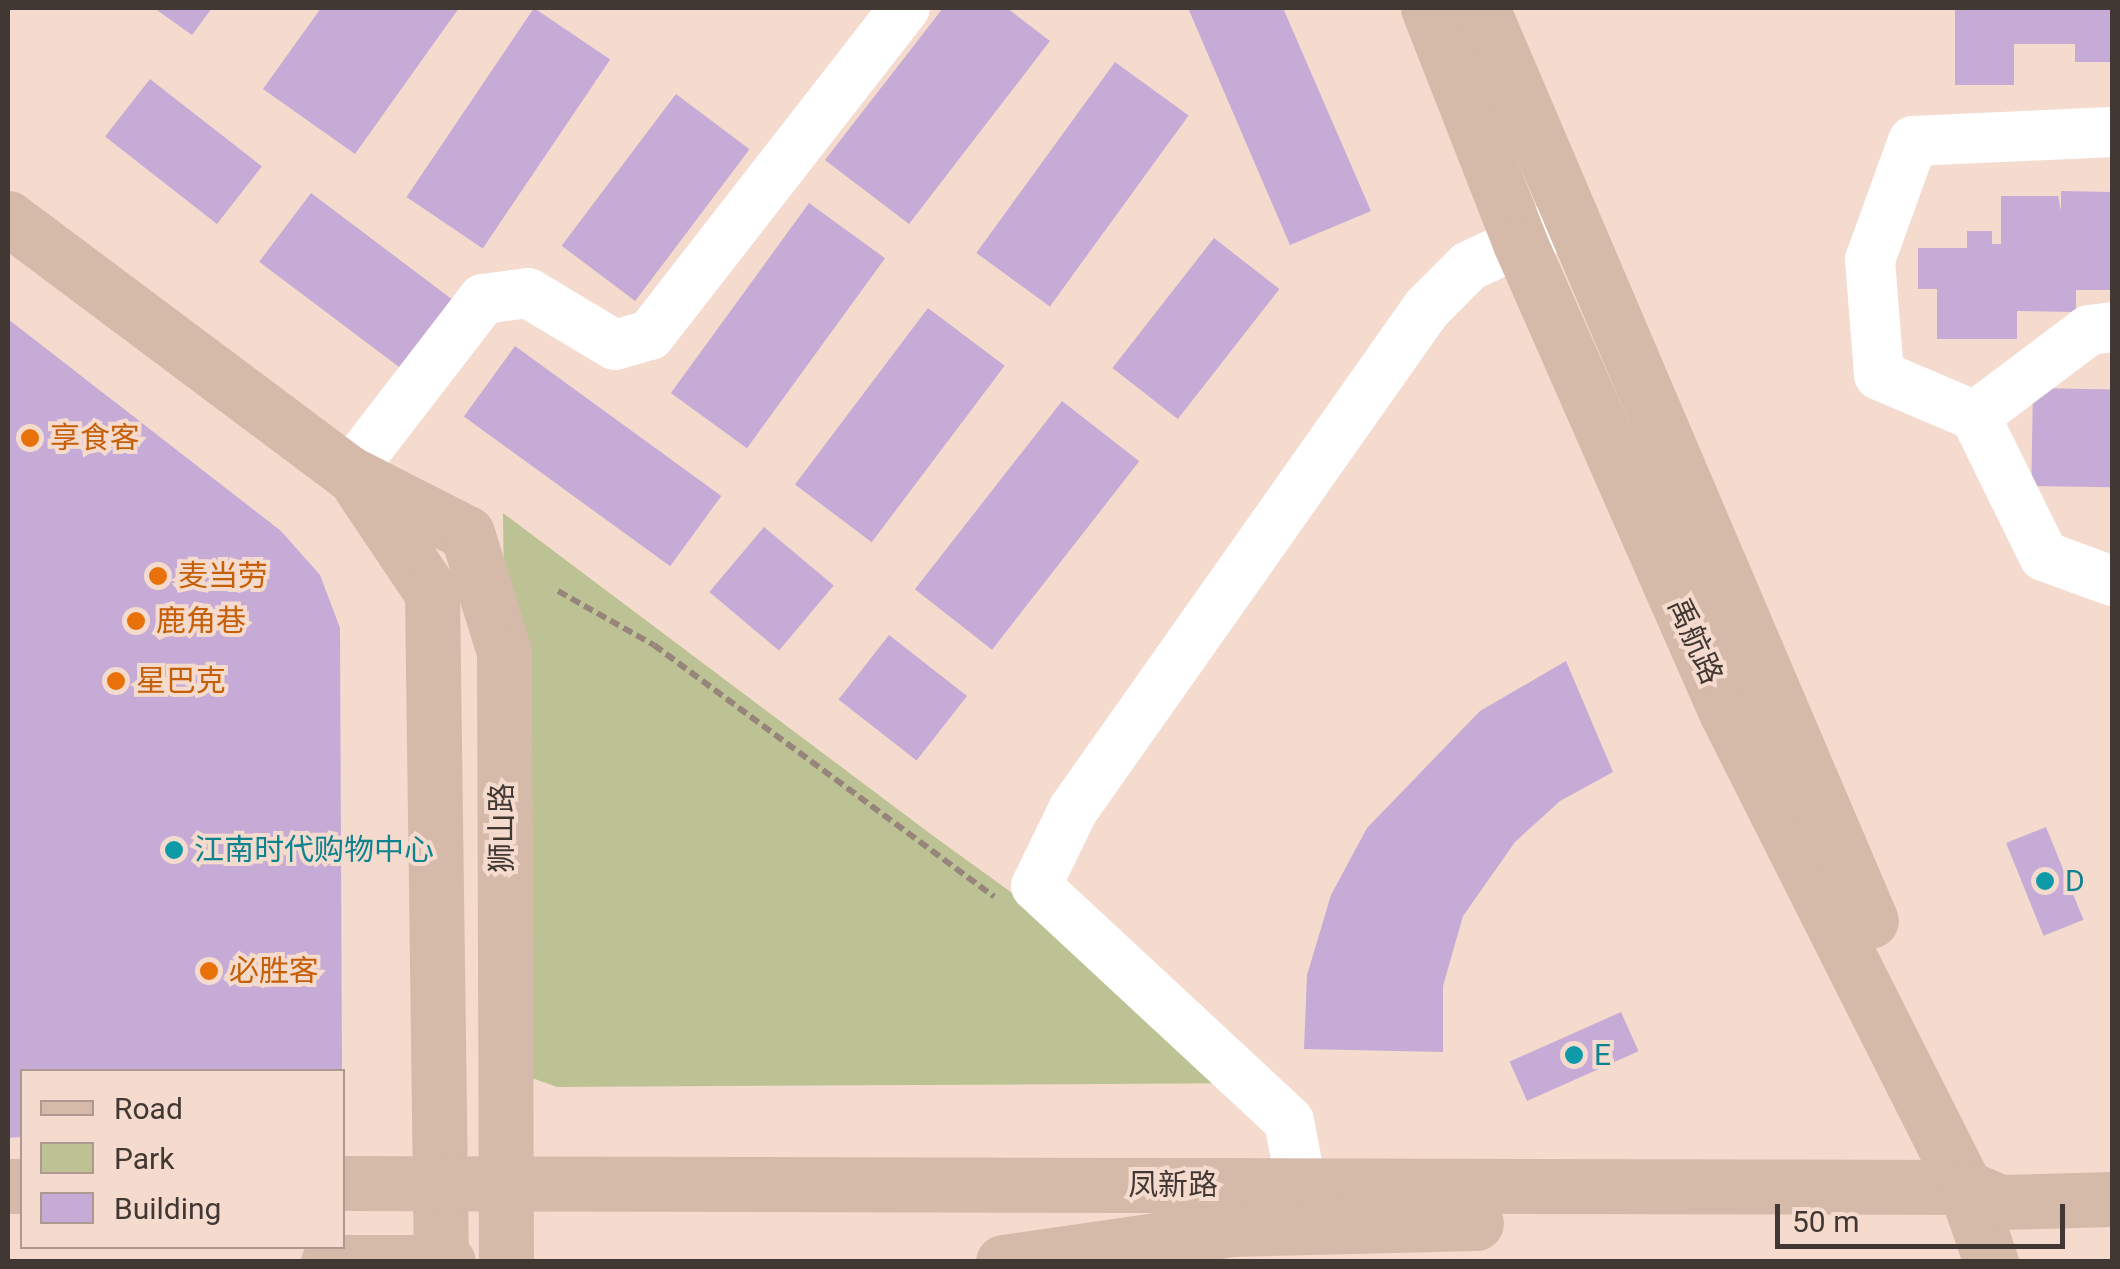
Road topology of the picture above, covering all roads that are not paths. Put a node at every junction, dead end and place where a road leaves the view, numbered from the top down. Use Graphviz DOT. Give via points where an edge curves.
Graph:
graph roads {
  1 [pos="904,8"];
  2 [pos="1428,8"];
  3 [pos="1482,8"];
  4 [pos="2112,132"];
  5 [pos="8,218"];
  6 [pos="1568,220"];
  7 [pos="1520,243"];
  8 [pos="2112,328"];
  9 [pos="1975,416"];
  10 [pos="348,473"];
  11 [pos="2112,581"];
  12 [pos="345,1182"];
  13 [pos="439,1183"];
  14 [pos="503,1183"];
  15 [pos="1302,1184"];
  16 [pos="2112,1199"];
  17 [pos="1983,1217"];
  18 [pos="444,1261"];
  19 [pos="328,1262"];
  20 [pos="506,1262"];
  21 [pos="1003,1262"];
  22 [pos="2024,1262"];
  1 -- 10 [label="street" via="650,335 615,345 528,293 483,299"];
  2 -- 7 [label="main road, 禹航路"];
  3 -- 6 [label="main road, 禹航路"];
  4 -- 9 [label="street" via="1913,141 1870,260 1879,374"];
  5 -- 10 [label="main road, 狮山路"];
  6 -- 7 [label="street"];
  6 -- 17 [label="main road, 禹航路"];
  7 -- 15 [label="street" via="1469,266 1427,308 1073,810 1036,886 1289,1121"];
  7 -- 17 [label="main road, 禹航路" via="1726,712"];
  8 -- 9 [label="street" via="2089,330"];
  9 -- 11 [label="street" via="2044,556"];
  10 -- 13 [label="main road, 狮山路" via="394,525 432,593"];
  10 -- 14 [label="main road, 狮山路" via="467,533 504,652"];
  12 -- 13 [label="main road, 凤新路"];
  13 -- 14 [label="main road, 凤新路"];
  13 -- 18 [label="main road, 狮山路"];
  14 -- 15 [label="main road, 凤新路"];
  14 -- 20 [label="main road, 狮山路"];
  15 -- 17 [label="main road, 凤新路"];
  16 -- 17 [label="main road, 凤新路"];
  17 -- 21 [label="main road, 凤新路" via="1230,1229"];
  17 -- 22 [label="main road, 禹航路"];
  18 -- 19 [label="main road"];
}
